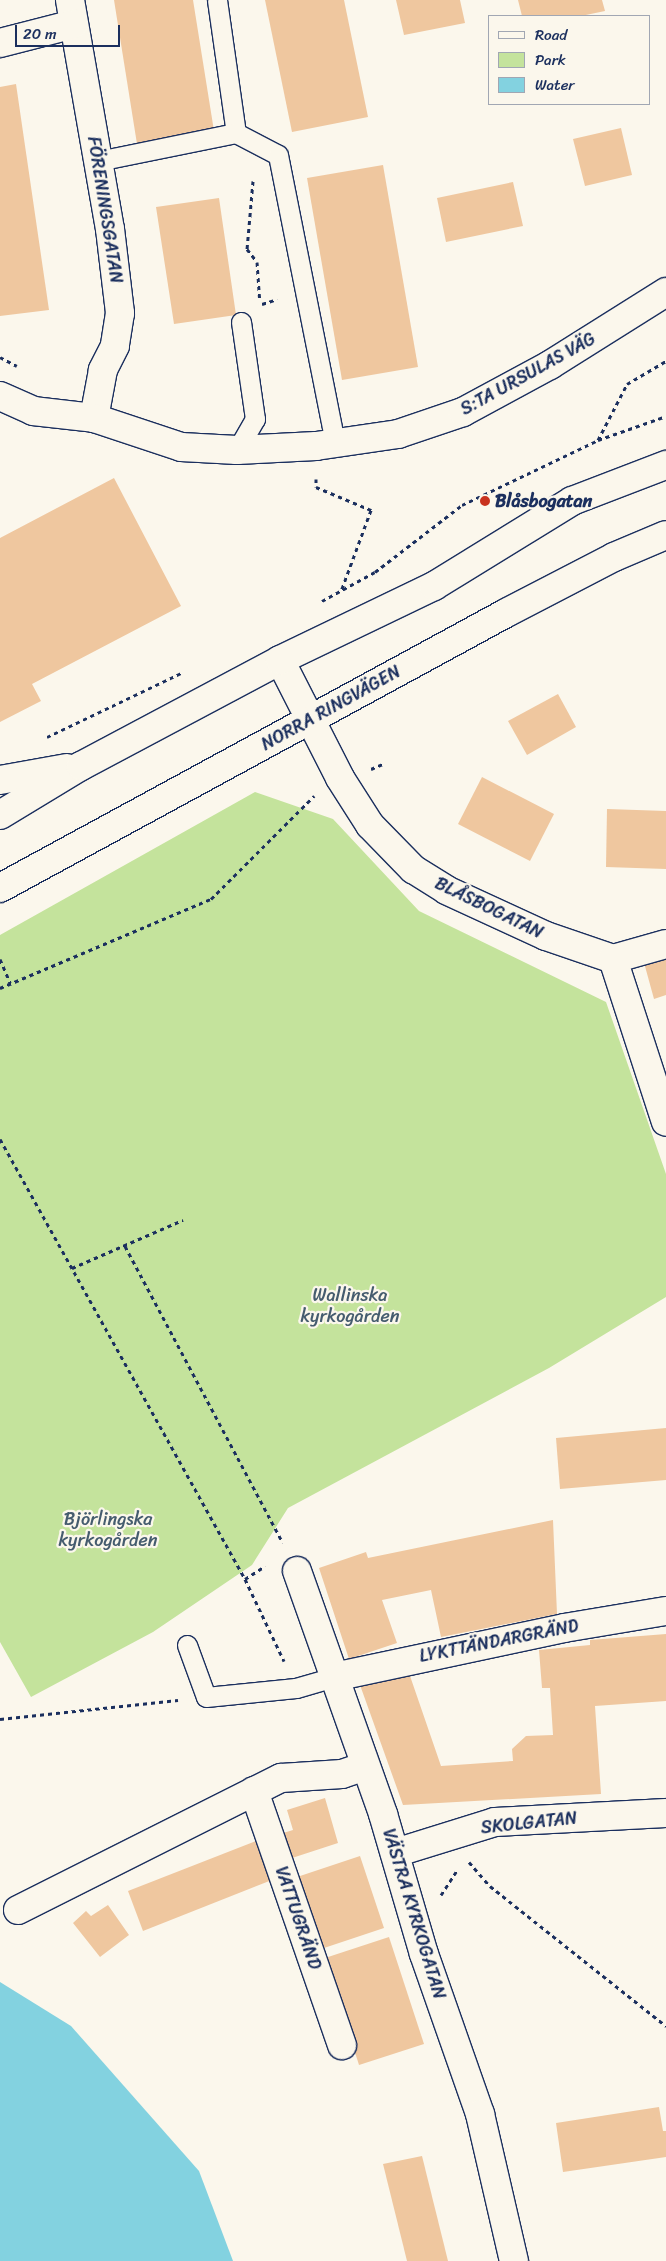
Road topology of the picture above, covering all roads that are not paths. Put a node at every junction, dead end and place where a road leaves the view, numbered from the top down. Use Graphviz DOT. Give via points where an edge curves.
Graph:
graph roads {
  1 [pos="217,0"];
  2 [pos="72,12"];
  3 [pos="0,44"];
  4 [pos="241,136"];
  5 [pos="98,161"];
  6 [pos="666,292"];
  7 [pos="241,322"];
  8 [pos="0,396"];
  9 [pos="94,418"];
  10 [pos="325,445"];
  11 [pos="237,450"];
  12 [pos="666,465"];
  13 [pos="666,535"];
  14 [pos="280,660"];
  15 [pos="310,719"];
  16 [pos="81,766"];
  17 [pos="0,780"];
  18 [pos="0,815"];
  19 [pos="0,888"];
  20 [pos="666,944"];
  21 [pos="613,959"];
  22 [pos="666,1122"];
  23 [pos="286,1561"];
  24 [pos="666,1611"];
  25 [pos="187,1645"];
  26 [pos="334,1677"];
  27 [pos="365,1766"];
  28 [pos="254,1791"];
  29 [pos="666,1813"];
  30 [pos="395,1853"];
  31 [pos="18,1910"];
  32 [pos="342,2045"];
  33 [pos="514,2261"];
  1 -- 4 [label="lane"];
  2 -- 3 [label="street"];
  2 -- 5 [label="street, FÖRENINGSGATAN"];
  4 -- 5 [label="lane"];
  4 -- 10 [label="lane" via="278,155 306,298"];
  5 -- 9 [label="street, FÖRENINGSGATAN" via="120,313 115,346 103,370"];
  6 -- 10 [label="street, S:TA URSULAS VÄG" via="550,364 463,412 398,434"];
  7 -- 11 [label="lane" via="255,419"];
  8 -- 9 [label="street, S:TA URSULAS VÄG" via="34,411"];
  9 -- 11 [label="street, S:TA URSULAS VÄG" via="181,447"];
  10 -- 11 [label="street, S:TA URSULAS VÄG"];
  12 -- 14 [label="street" via="572,501 434,586"];
  13 -- 15 [label="street, NORRA RINGVÄGEN" via="614,557"];
  14 -- 15 [label="street, BLÅSBOGATAN"];
  14 -- 16 [label="street"];
  15 -- 19 [label="street, NORRA RINGVÄGEN"];
  15 -- 21 [label="street, BLÅSBOGATAN" via="342,781 370,825 413,869 446,890 546,936"];
  16 -- 17 [label="street"];
  16 -- 18 [label="street"];
  20 -- 21 [label="street"];
  21 -- 22 [label="street"];
  23 -- 26 [label="street, VÄSTRA KYRKOGATAN"];
  24 -- 26 [label="street, LYKTTÄNDARGRÄND" via="564,1628"];
  25 -- 26 [label="lane" via="206,1697 296,1688"];
  26 -- 27 [label="street, VÄSTRA KYRKOGATAN"];
  27 -- 28 [label="street" via="342,1774 281,1778"];
  27 -- 30 [label="street, VÄSTRA KYRKOGATAN"];
  28 -- 31 [label="street"];
  28 -- 32 [label="street, VATTUGRÄND"];
  29 -- 30 [label="street, SKOLGATAN" via="495,1822"];
  30 -- 33 [label="street, VÄSTRA KYRKOGATAN" via="424,1954 480,2114"];
}
